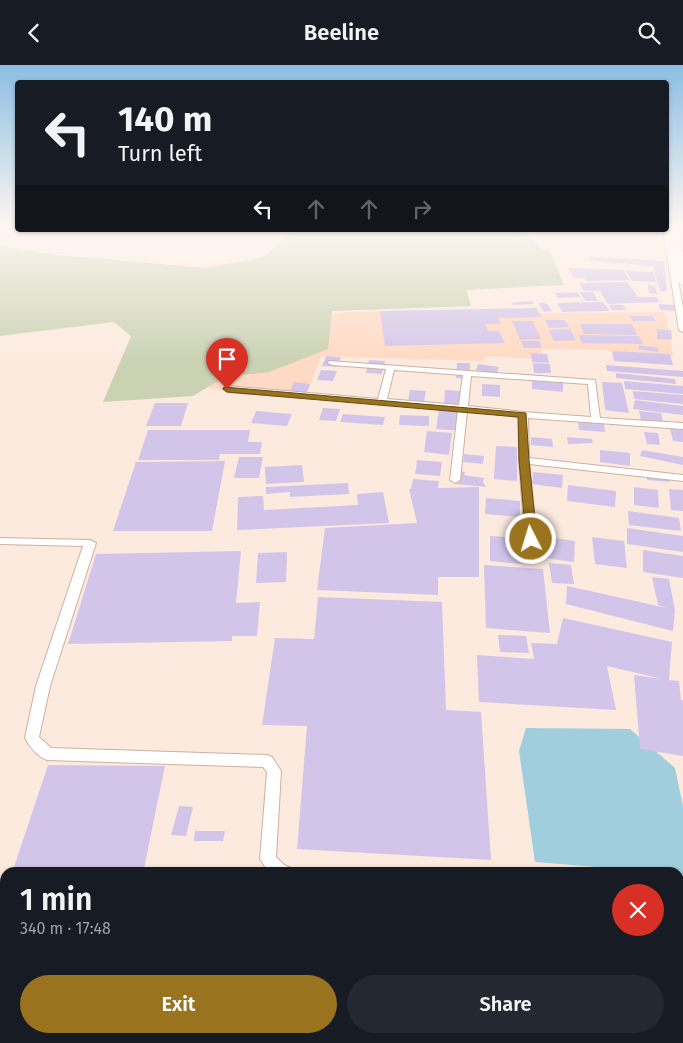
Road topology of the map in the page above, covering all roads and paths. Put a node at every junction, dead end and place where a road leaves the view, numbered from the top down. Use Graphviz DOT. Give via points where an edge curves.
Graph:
graph roads {
  1 [pos="673,273"];
  2 [pos="683,330"];
  3 [pos="332,363"];
  4 [pos="391,367"];
  5 [pos="467,373"];
  6 [pos="227,389"];
  7 [pos="382,401"];
  8 [pos="463,409"];
  9 [pos="523,415"];
  10 [pos="596,419"];
  11 [pos="683,426"];
  12 [pos="524,460"];
  13 [pos="683,478"];
  14 [pos="455,480"];
  15 [pos="531,539"];
  16 [pos="0,541"];
  17 [pos="275,867"];
  1 -- 2 [label="street"];
  3 -- 4 [label="street"];
  4 -- 5 [label="street"];
  4 -- 7 [label="street"];
  5 -- 8 [label="street"];
  5 -- 10 [label="street" via="592,382"];
  6 -- 7 [label="street"];
  7 -- 8 [label="street"];
  8 -- 9 [label="street"];
  8 -- 14 [label="street"];
  9 -- 10 [label="street"];
  9 -- 12 [label="street"];
  10 -- 11 [label="street"];
  12 -- 13 [label="street"];
  12 -- 15 [label="street"];
  16 -- 17 [label="street" via="90,543 43,686 32,738 47,754 267,761 274,771 268,859"];
}
